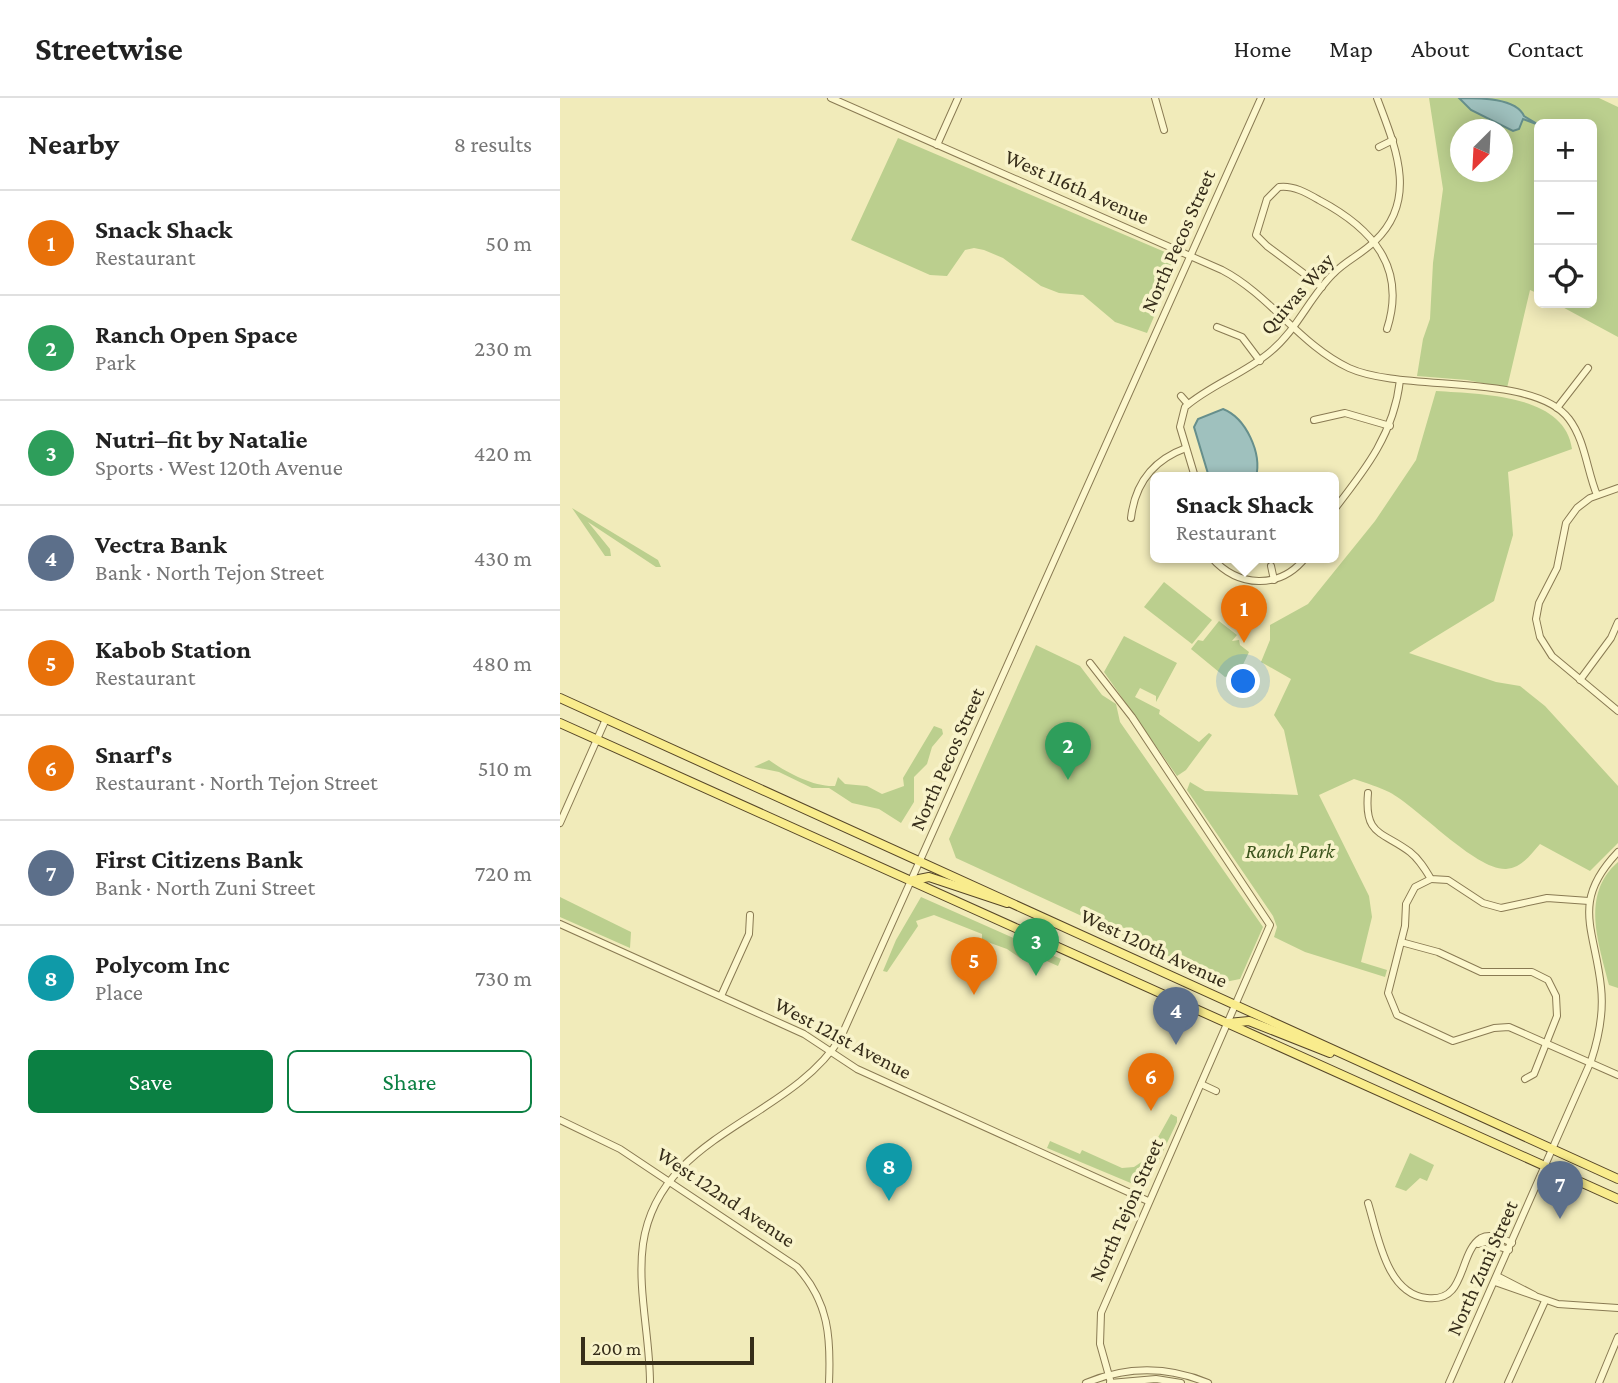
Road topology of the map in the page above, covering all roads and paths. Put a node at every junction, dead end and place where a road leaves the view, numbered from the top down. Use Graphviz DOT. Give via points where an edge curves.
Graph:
graph roads {
  1 [pos="831,98"];
  2 [pos="958,98"];
  3 [pos="1155,98"];
  4 [pos="1261,98"];
  5 [pos="1377,98"];
  6 [pos="1164,130"];
  7 [pos="1393,140"];
  8 [pos="937,145"];
  9 [pos="1378,147"];
  10 [pos="1257,236"];
  11 [pos="1250,240"];
  12 [pos="1374,243"];
  13 [pos="1191,256"];
  14 [pos="1322,287"];
  15 [pos="1217,327"];
  16 [pos="1294,328"];
  17 [pos="1387,329"];
  18 [pos="1260,360"];
  19 [pos="1588,368"];
  20 [pos="1400,380"];
  21 [pos="1181,396"];
  22 [pos="1188,404"];
  23 [pos="1557,408"];
  24 [pos="1314,420"];
  25 [pos="1390,426"];
  26 [pos="1186,448"];
  27 [pos="1193,472"];
  28 [pos="1618,488"];
  29 [pos="1597,495"];
  30 [pos="1339,503"];
  31 [pos="1131,518"];
  32 [pos="1218,563"];
  33 [pos="1301,563"];
  34 [pos="1271,566"];
  35 [pos="1274,580"];
  36 [pos="1618,622"];
  37 [pos="1090,663"];
  38 [pos="1580,680"];
  39 [pos="560,698"];
  40 [pos="1618,711"];
  41 [pos="606,719"];
  42 [pos="560,723"];
  43 [pos="597,740"];
  44 [pos="1368,793"];
  45 [pos="560,822"];
  46 [pos="1618,852"];
  47 [pos="921,860"];
  48 [pos="1431,879"];
  49 [pos="914,880"];
  50 [pos="1589,901"];
  51 [pos="1022,906"];
  52 [pos="750,915"];
  53 [pos="560,923"];
  54 [pos="1401,942"];
  55 [pos="721,996"];
  56 [pos="1236,1006"];
  57 [pos="1228,1023"];
  58 [pos="1548,1042"];
  59 [pos="831,1051"];
  60 [pos="1355,1060"];
  61 [pos="1591,1061"];
  62 [pos="1618,1075"];
  63 [pos="1525,1079"];
  64 [pos="1201,1084"];
  65 [pos="1216,1091"];
  66 [pos="560,1120"];
  67 [pos="1553,1150"];
  68 [pos="1546,1166"];
  69 [pos="1618,1179"];
  70 [pos="669,1181"];
  71 [pos="1618,1199"];
  72 [pos="1148,1201"];
  73 [pos="1368,1203"];
  74 [pos="1510,1246"];
  75 [pos="1496,1279"];
  76 [pos="1541,1300"];
  77 [pos="1618,1308"];
  78 [pos="1618,1337"];
  79 [pos="1109,1375"];
  80 [pos="650,1383"];
  81 [pos="829,1383"];
  82 [pos="1086,1383"];
  83 [pos="1110,1383"];
  84 [pos="1181,1383"];
  85 [pos="1208,1383"];
  86 [pos="1449,1383"];
  87 [pos="1508,1383"];
  88 [pos="1599,1383"];
  1 -- 8 [label="street, West 116th Avenue"];
  2 -- 8 [label="street"];
  3 -- 6 [label="street"];
  4 -- 13 [label="street, North Pecos Street"];
  5 -- 7 [label="street, Quivas Way"];
  7 -- 9 [label="street"];
  7 -- 12 [label="street, Quivas Way" via="1400,166 1400,198 1387,228"];
  8 -- 13 [label="street, West 116th Avenue"];
  10 -- 11 [label="street"];
  10 -- 12 [label="street" via="1256,226 1267,199 1285,186 1332,206"];
  10 -- 14 [label="street"];
  12 -- 14 [label="street, Quivas Way" via="1335,271"];
  12 -- 17 [label="street" via="1384,256 1394,291"];
  13 -- 16 [label="street, West 116th Avenue" via="1243,283"];
  13 -- 47 [label="street, North Pecos Street"];
  14 -- 16 [label="street, Quivas Way"];
  15 -- 18 [label="street" via="1242,337"];
  16 -- 18 [label="street, Quivas Way"];
  16 -- 20 [label="street, West 116th Avenue" via="1339,363"];
  18 -- 22 [label="street, Quivas Way"];
  19 -- 23 [label="street"];
  20 -- 23 [label="street, West 116th Avenue" via="1506,391"];
  20 -- 25 [label="street"];
  21 -- 22 [label="street"];
  22 -- 26 [label="street" via="1180,423"];
  23 -- 29 [label="street" via="1577,433"];
  24 -- 25 [label="street" via="1345,413"];
  25 -- 30 [label="street"];
  26 -- 27 [label="street"];
  26 -- 31 [label="street" via="1150,470 1136,492"];
  28 -- 29 [label="street"];
  29 -- 38 [label="street" via="1577,508 1565,524 1557,568 1536,612 1544,645"];
  32 -- 35 [label="street" via="1241,579"];
  33 -- 35 [label="street"];
  34 -- 35 [label="street"];
  36 -- 38 [label="street"];
  37 -- 56 [label="street, North Tejon Street" via="1132,717 1269,922 1267,939"];
  38 -- 40 [label="street"];
  39 -- 41 [label="main road, West 120th Avenue"];
  41 -- 43 [label="street"];
  41 -- 47 [label="main road, West 120th Avenue"];
  42 -- 43 [label="main road, West 120th Avenue"];
  43 -- 45 [label="street"];
  43 -- 49 [label="main road, West 120th Avenue"];
  44 -- 48 [label="street" via="1371,824 1380,835 1414,855"];
  46 -- 50 [label="street, North Zuni Street" via="1598,874"];
  47 -- 49 [label="street, North Pecos Street"];
  47 -- 51 [label="main road, West 120th Avenue"];
  48 -- 50 [label="street" via="1448,880 1494,907 1548,898"];
  48 -- 54 [label="street" via="1409,897"];
  49 -- 51 [label="main road" via="929,877 990,900"];
  49 -- 57 [label="main road, West 120th Avenue"];
  49 -- 59 [label="street, North Pecos Street"];
  50 -- 61 [label="street, North Zuni Street" via="1602,999"];
  51 -- 56 [label="main road, West 120th Avenue"];
  52 -- 55 [label="street" via="748,934"];
  53 -- 55 [label="street, West 121st Avenue"];
  54 -- 58 [label="street" via="1438,952 1481,972 1526,971 1544,977 1557,1000"];
  54 -- 58 [label="street" via="1388,993 1395,1012 1409,1022 1453,1041 1503,1027"];
  55 -- 59 [label="street, West 121st Avenue"];
  56 -- 57 [label="street, North Tejon Street"];
  56 -- 60 [label="main road, West 120th Avenue"];
  57 -- 60 [label="main road" via="1249,1021"];
  57 -- 64 [label="street, North Tejon Street"];
  57 -- 68 [label="main road, West 120th Avenue"];
  58 -- 61 [label="street"];
  58 -- 63 [label="street" via="1534,1074"];
  59 -- 70 [label="street, North Pecos Street" via="807,1078 694,1153"];
  59 -- 72 [label="street, West 121st Avenue" via="857,1069"];
  60 -- 67 [label="main road, West 120th Avenue"];
  61 -- 62 [label="street"];
  61 -- 67 [label="street, North Zuni Street"];
  64 -- 65 [label="street"];
  64 -- 72 [label="street, North Tejon Street"];
  66 -- 70 [label="street, West 122nd Avenue" via="620,1149"];
  67 -- 68 [label="street, North Zuni Street"];
  67 -- 69 [label="main road, West 120th Avenue"];
  68 -- 71 [label="main road, West 120th Avenue"];
  68 -- 74 [label="street, North Zuni Street"];
  70 -- 80 [label="street, North Pecos Street" via="649,1219 643,1248"];
  70 -- 81 [label="street, West 122nd Avenue" via="780,1253 806,1276 828,1324"];
  72 -- 79 [label="street, North Tejon Street" via="1100,1320 1100,1344"];
  73 -- 74 [label="street" via="1398,1285 1418,1296 1440,1297 1453,1289 1474,1247 1487,1236"];
  74 -- 75 [label="street, North Zuni Street"];
  75 -- 76 [label="street"];
  75 -- 86 [label="street, North Zuni Street"];
  76 -- 77 [label="street"];
  76 -- 87 [label="street"];
  78 -- 88 [label="street"];
  79 -- 82 [label="street"];
  79 -- 83 [label="street, North Tejon Street"];
  79 -- 85 [label="street" via="1154,1370"];
  83 -- 84 [label="street" via="1156,1379"];
}
